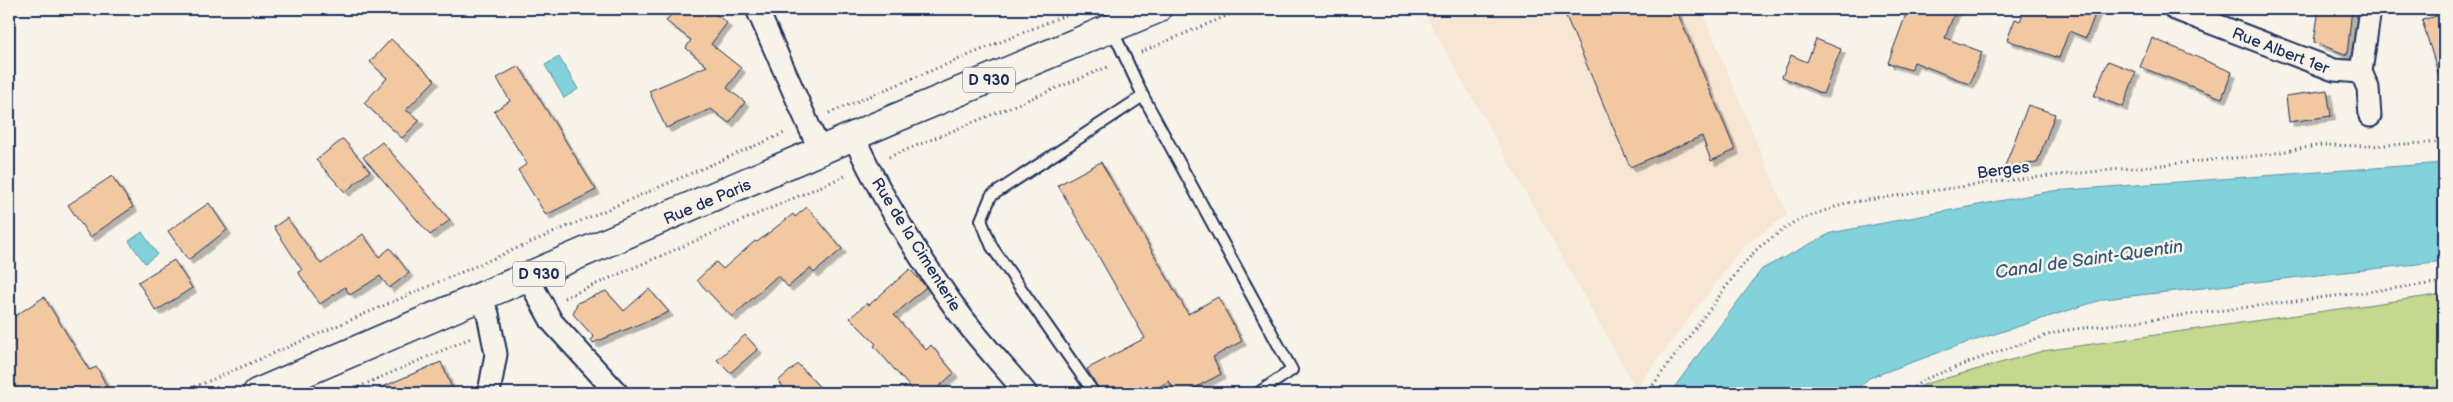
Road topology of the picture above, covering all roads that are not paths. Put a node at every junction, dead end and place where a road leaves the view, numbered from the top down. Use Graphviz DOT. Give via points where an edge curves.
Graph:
graph roads {
  1 [pos="758,9"];
  2 [pos="1157,9"];
  3 [pos="2175,9"];
  4 [pos="2370,9"];
  5 [pos="1112,28"];
  6 [pos="2361,72"];
  7 [pos="1143,96"];
  8 [pos="2370,116"];
  9 [pos="854,136"];
  10 [pos="820,151"];
  11 [pos="528,278"];
  12 [pos="479,297"];
  13 [pos="257,393"];
  14 [pos="489,393"];
  15 [pos="617,393"];
  16 [pos="1026,393"];
  17 [pos="1094,393"];
  18 [pos="1258,393"];
  1 -- 10 [label="street"];
  2 -- 5 [label="main road, Rue de Paris / D 930"];
  3 -- 6 [label="street, Rue Albert 1er" via="2334,70"];
  4 -- 6 [label="street"];
  5 -- 7 [label="lane"];
  5 -- 9 [label="main road, Rue de Paris / D 930"];
  6 -- 8 [label="street" via="2368,88"];
  7 -- 17 [label="lane" via="991,196 981,220 992,247"];
  7 -- 18 [label="lane" via="1292,370"];
  9 -- 10 [label="main road, Rue de Paris / D 930"];
  9 -- 16 [label="street, Rue de la Cimenterie" via="868,166 951,303"];
  10 -- 11 [label="main road, Rue de Paris / D 930"];
  11 -- 12 [label="main road, Rue de Paris / D 930"];
  11 -- 15 [label="street" via="552,322"];
  12 -- 13 [label="main road, Rue de Paris / D 930"];
  12 -- 14 [label="street" via="488,314 496,354"];
}
